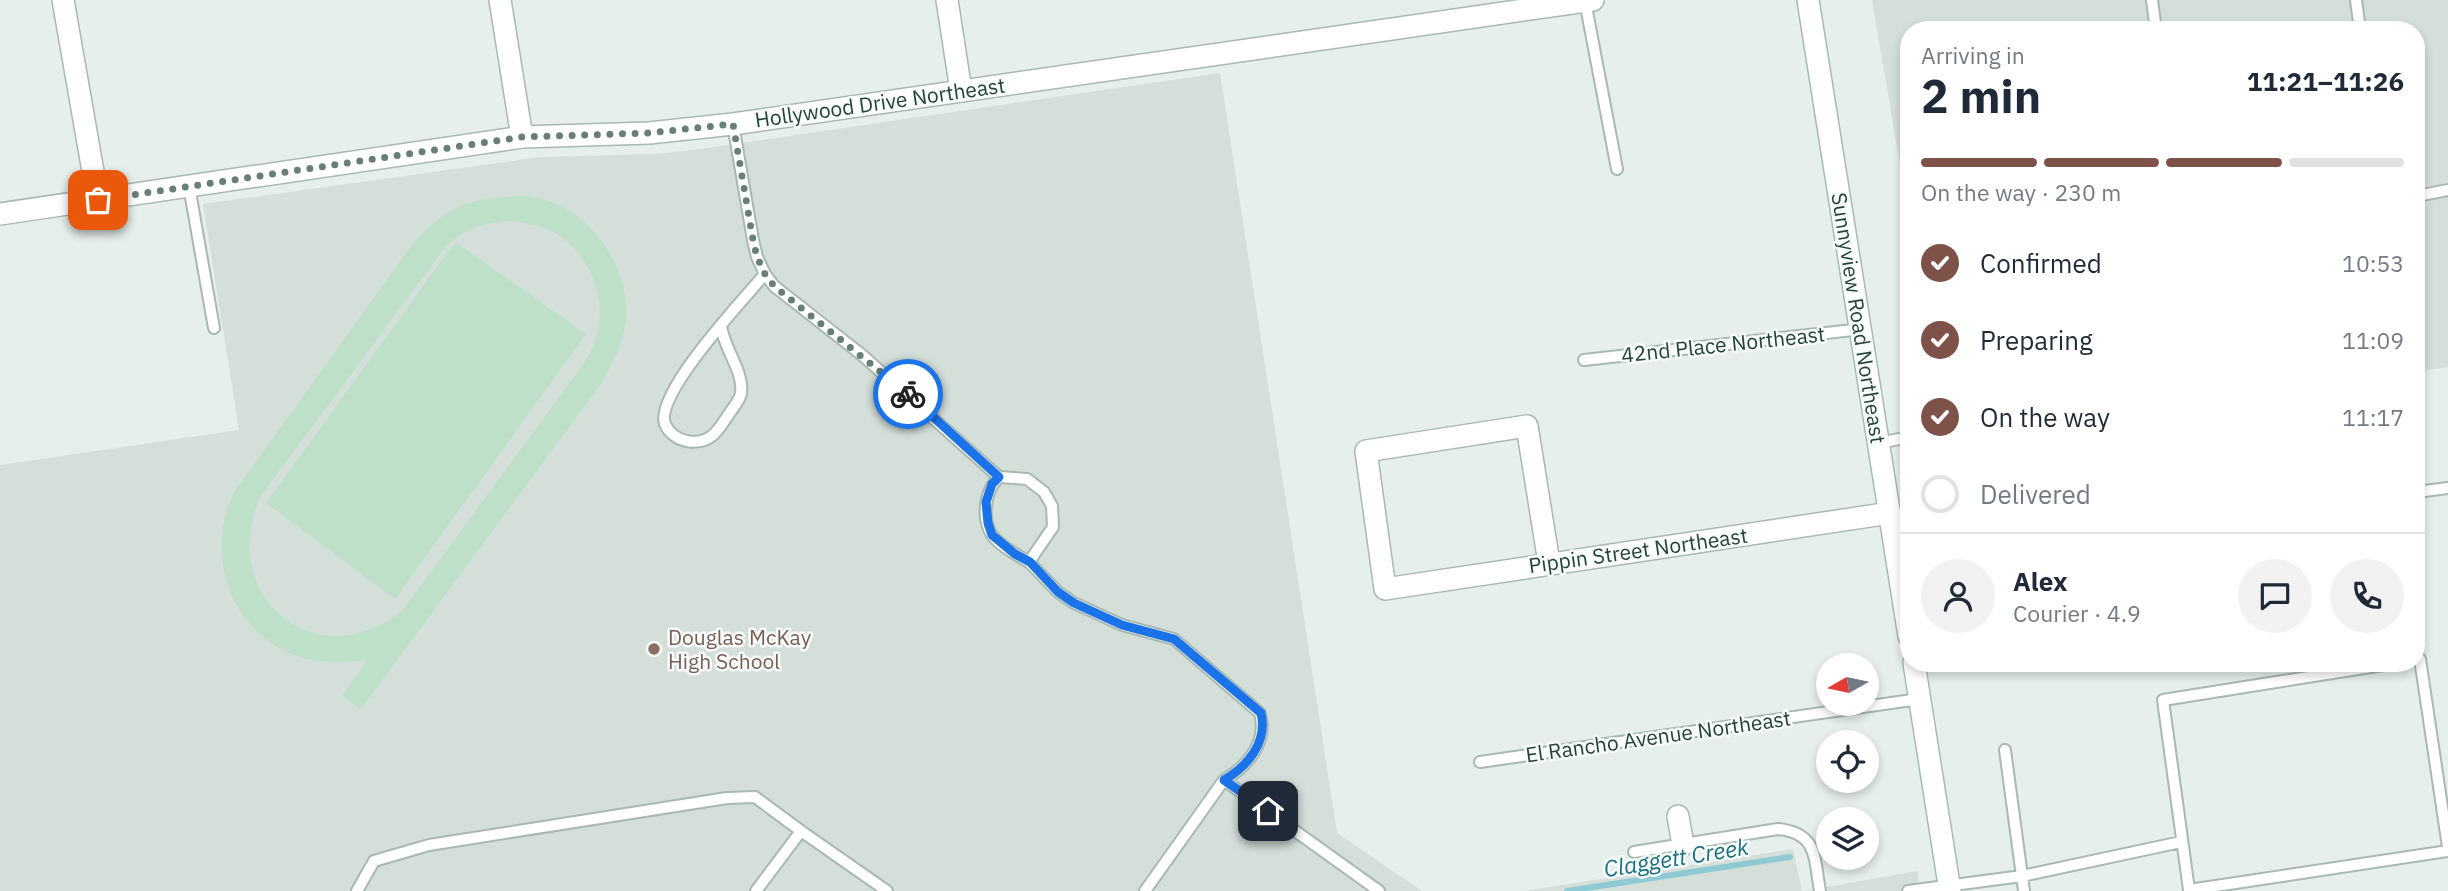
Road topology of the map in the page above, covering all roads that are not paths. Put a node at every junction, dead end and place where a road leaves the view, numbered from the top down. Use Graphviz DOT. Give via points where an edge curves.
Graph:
graph roads {
  1 [pos="63,0"];
  2 [pos="500,0"];
  3 [pos="947,0"];
  4 [pos="1808,0"];
  5 [pos="2152,0"];
  6 [pos="2356,0"];
  7 [pos="1589,1"];
  8 [pos="2155,21"];
  9 [pos="2359,21"];
  10 [pos="961,91"];
  11 [pos="733,124"];
  12 [pos="522,137"];
  13 [pos="1617,169"];
  14 [pos="189,186"];
  15 [pos="2448,190"];
  16 [pos="2425,194"];
  17 [pos="98,200"];
  18 [pos="0,214"];
  19 [pos="765,274"];
  20 [pos="721,326"];
  21 [pos="214,328"];
  22 [pos="1862,329"];
  23 [pos="1584,360"];
  24 [pos="1900,440"];
  25 [pos="1879,443"];
  26 [pos="999,477"];
  27 [pos="2448,488"];
  28 [pos="2425,491"];
  29 [pos="1890,513"];
  30 [pos="1900,556"];
  31 [pos="1030,562"];
  32 [pos="1549,563"];
  33 [pos="1915,672"];
  34 [pos="2339,672"];
  35 [pos="2422,672"];
  36 [pos="1919,699"];
  37 [pos="2005,750"];
  38 [pos="1480,762"];
  39 [pos="1224,780"];
  40 [pos="1678,816"];
  41 [pos="801,831"];
  42 [pos="2181,842"];
  43 [pos="1683,845"];
  44 [pos="2448,849"];
  45 [pos="1634,852"];
  46 [pos="2022,876"];
  47 [pos="1950,888"];
  48 [pos="357,891"];
  49 [pos="757,891"];
  50 [pos="887,891"];
  51 [pos="1145,891"];
  52 [pos="1379,891"];
  53 [pos="1820,891"];
  54 [pos="1908,891"];
  55 [pos="2024,891"];
  1 -- 17 [label="street"];
  2 -- 12 [label="street"];
  3 -- 10 [label="street"];
  4 -- 22 [label="street, Sunnyview Road Northeast"];
  5 -- 8 [label="lane"];
  6 -- 9 [label="lane"];
  7 -- 10 [label="street, Hollywood Drive Northeast"];
  7 -- 13 [label="lane"];
  10 -- 11 [label="street, Hollywood Drive Northeast"];
  11 -- 12 [label="street, Hollywood Drive Northeast" via="649,133"];
  11 -- 19 [label="lane" via="753,240"];
  12 -- 14 [label="street, Hollywood Drive Northeast"];
  14 -- 17 [label="street, Hollywood Drive Northeast"];
  14 -- 21 [label="lane"];
  15 -- 16 [label="lane"];
  17 -- 18 [label="street, Hollywood Drive Northeast"];
  19 -- 20 [label="lane"];
  19 -- 26 [label="lane"];
  20 -- 20 [label="lane" via="676,386 664,410 665,424 685,442 714,435 741,397"];
  22 -- 23 [label="lane, 42nd Place Northeast"];
  22 -- 25 [label="street, Sunnyview Road Northeast"];
  24 -- 25 [label="lane"];
  25 -- 29 [label="street, Sunnyview Road Northeast"];
  26 -- 31 [label="lane" via="986,502 992,535"];
  26 -- 31 [label="lane" via="1027,479 1044,492 1052,506 1053,527"];
  27 -- 28 [label="lane"];
  29 -- 30 [label="street, Sunnyview Road Northeast"];
  29 -- 32 [label="street, Pippin Street Northeast"];
  31 -- 39 [label="lane" via="1074,603 1122,625 1174,639 1261,713 1264,726 1259,746 1239,771"];
  32 -- 32 [label="street, Pippin Street Northeast" via="1385,589 1366,452 1527,426"];
  33 -- 36 [label="street"];
  34 -- 42 [label="lane" via="2163,700"];
  35 -- 44 [label="lane"];
  36 -- 38 [label="lane, El Rancho Avenue Northeast"];
  36 -- 47 [label="street"];
  37 -- 46 [label="lane"];
  39 -- 51 [label="lane"];
  39 -- 52 [label="lane"];
  40 -- 43 [label="street"];
  41 -- 48 [label="lane" via="755,797 727,798 429,845 374,861"];
  41 -- 49 [label="lane"];
  41 -- 50 [label="lane"];
  42 -- 44 [label="lane" via="2189,890"];
  42 -- 46 [label="lane"];
  43 -- 45 [label="lane"];
  43 -- 53 [label="lane" via="1778,829 1794,831 1804,836 1813,851"];
  46 -- 47 [label="lane"];
  46 -- 55 [label="lane"];
  47 -- 54 [label="lane"];
}
